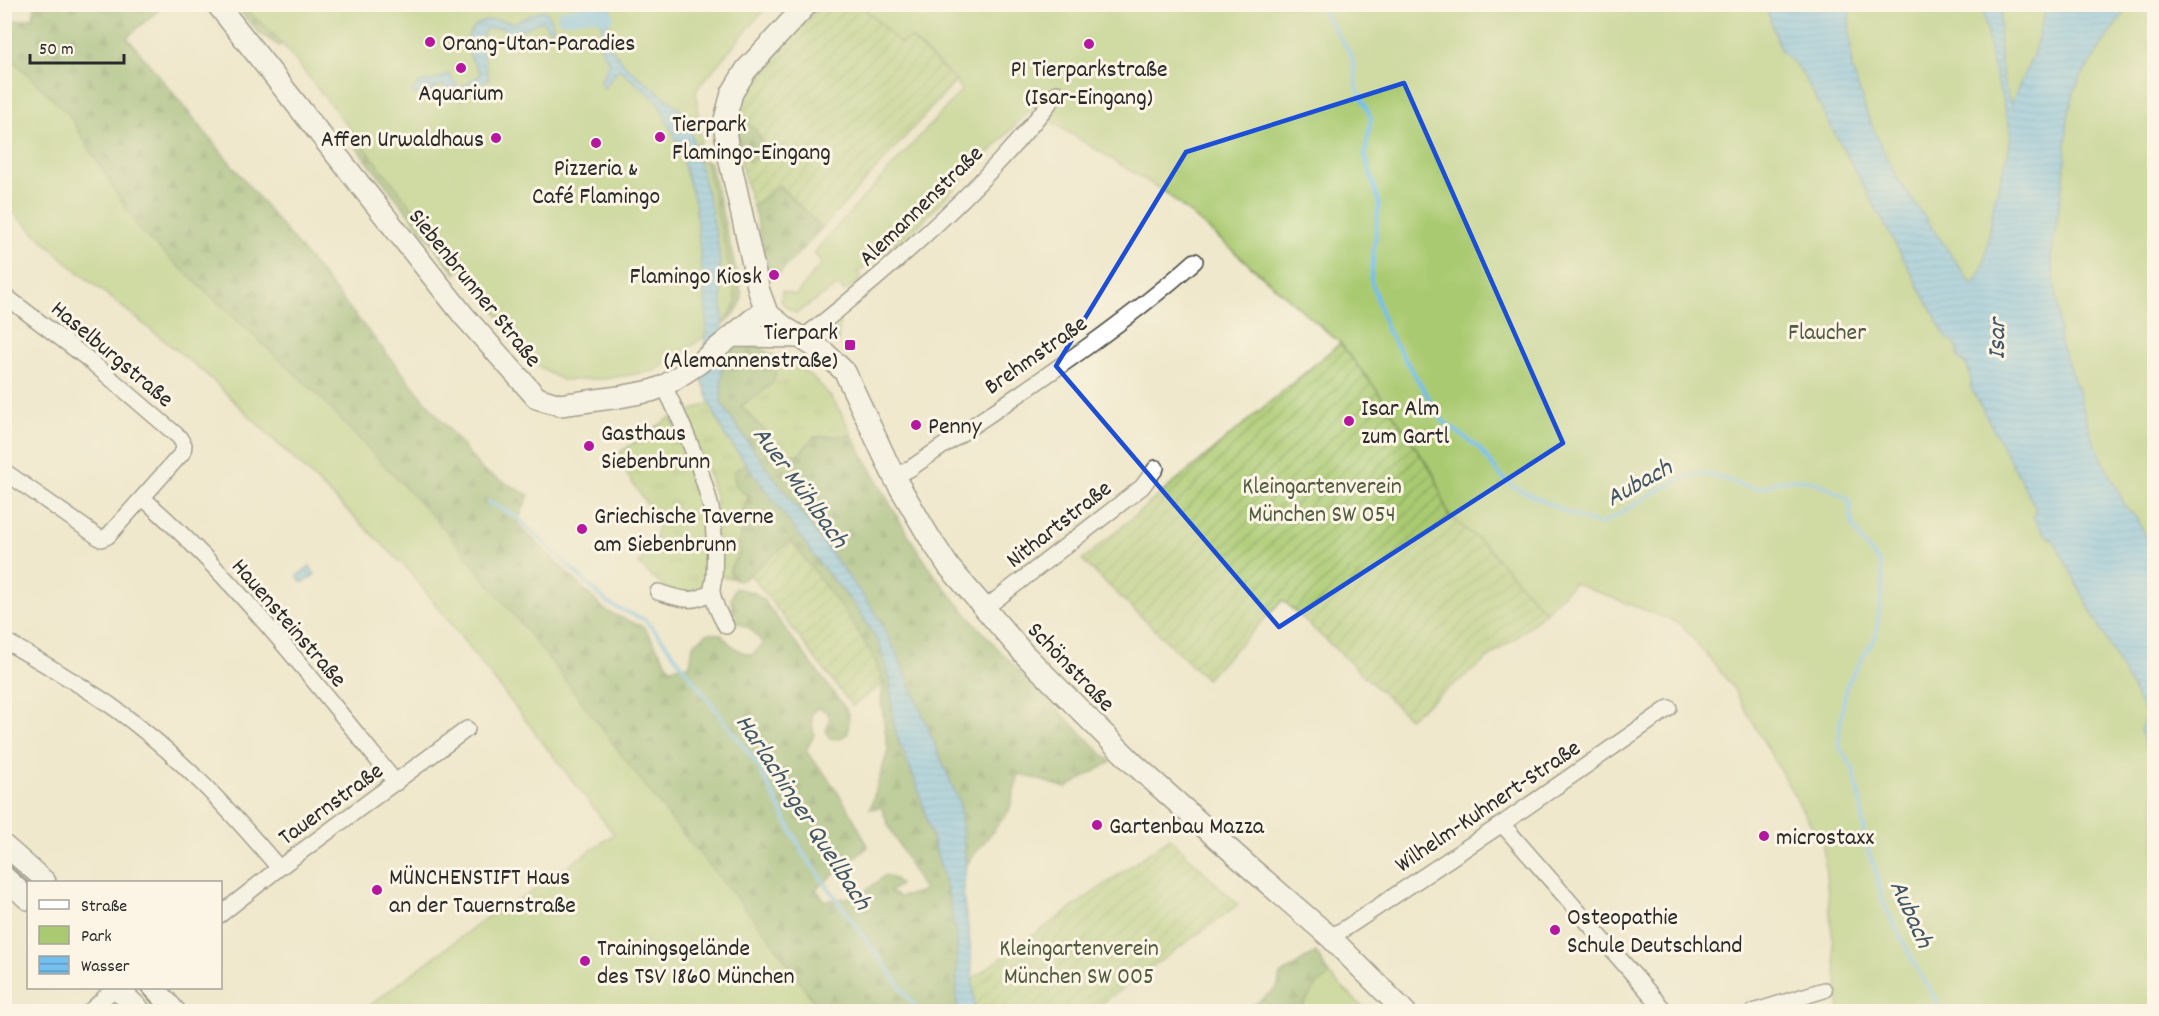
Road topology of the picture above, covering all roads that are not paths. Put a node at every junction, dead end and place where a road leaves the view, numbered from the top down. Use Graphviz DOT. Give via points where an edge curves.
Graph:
graph roads {
  1 [pos="216,4"];
  2 [pos="807,4"];
  3 [pos="1057,93"];
  4 [pos="1195,261"];
  5 [pos="4,295"];
  6 [pos="765,309"];
  7 [pos="802,338"];
  8 [pos="729,340"];
  9 [pos="664,386"];
  10 [pos="1156,468"];
  11 [pos="4,471"];
  12 [pos="894,477"];
  13 [pos="143,498"];
  14 [pos="712,590"];
  15 [pos="658,592"];
  16 [pos="984,609"];
  17 [pos="726,626"];
  18 [pos="4,640"];
  19 [pos="1668,708"];
  20 [pos="467,729"];
  21 [pos="396,783"];
  22 [pos="1502,824"];
  23 [pos="4,846"];
  24 [pos="279,868"];
  25 [pos="4,877"];
  26 [pos="44,881"];
  27 [pos="27,898"];
  28 [pos="222,913"];
  29 [pos="1330,937"];
  30 [pos="114,989"];
  31 [pos="118,989"];
  32 [pos="156,989"];
  33 [pos="1824,990"];
  34 [pos="89,1011"];
  35 [pos="141,1011"];
  36 [pos="174,1011"];
  37 [pos="1405,1011"];
  38 [pos="1666,1011"];
  39 [pos="1753,1011"];
  1 -- 9 [label="street, Siebenbrunner Straße" via="464,316 537,398 560,405"];
  2 -- 6 [label="street" via="747,70 732,93 724,123"];
  3 -- 7 [label="street, Alemannenstraße" via="977,186 922,240"];
  4 -- 12 [label="street, Brehmstraße" via="1099,337"];
  5 -- 13 [label="street, Haselburgstraße" via="88,359 179,437 183,452"];
  6 -- 7 [label="street, Schönstraße" via="770,317"];
  6 -- 8 [label="street, Siebenbrunner Straße"];
  7 -- 8 [label="street"];
  7 -- 12 [label="street, Schönstraße" via="845,372"];
  8 -- 9 [label="street, Siebenbrunner Straße"];
  9 -- 14 [label="street" via="689,439 711,510"];
  10 -- 16 [label="street, Nithartstraße" via="1142,487"];
  11 -- 13 [label="street" via="101,539"];
  12 -- 16 [label="street, Schönstraße" via="950,567"];
  13 -- 21 [label="street, Hauensteinstraße" via="281,640"];
  14 -- 15 [label="street" via="694,600"];
  14 -- 17 [label="street"];
  16 -- 29 [label="street, Schönstraße" via="1111,742"];
  18 -- 24 [label="street" via="115,709 158,742 232,812"];
  19 -- 22 [label="street, Wilhelm-Kuhnert-Straße"];
  20 -- 21 [label="street, Tauernstraße"];
  21 -- 24 [label="street, Tauernstraße"];
  22 -- 29 [label="street, Wilhelm-Kuhnert-Straße"];
  22 -- 38 [label="street"];
  23 -- 26 [label="street"];
  24 -- 28 [label="street, Tauernstraße"];
  25 -- 27 [label="street"];
  29 -- 37 [label="street, Schönstraße"];
  30 -- 34 [label="street"];
  31 -- 35 [label="street"];
  32 -- 36 [label="street"];
  33 -- 39 [label="street"];
}
